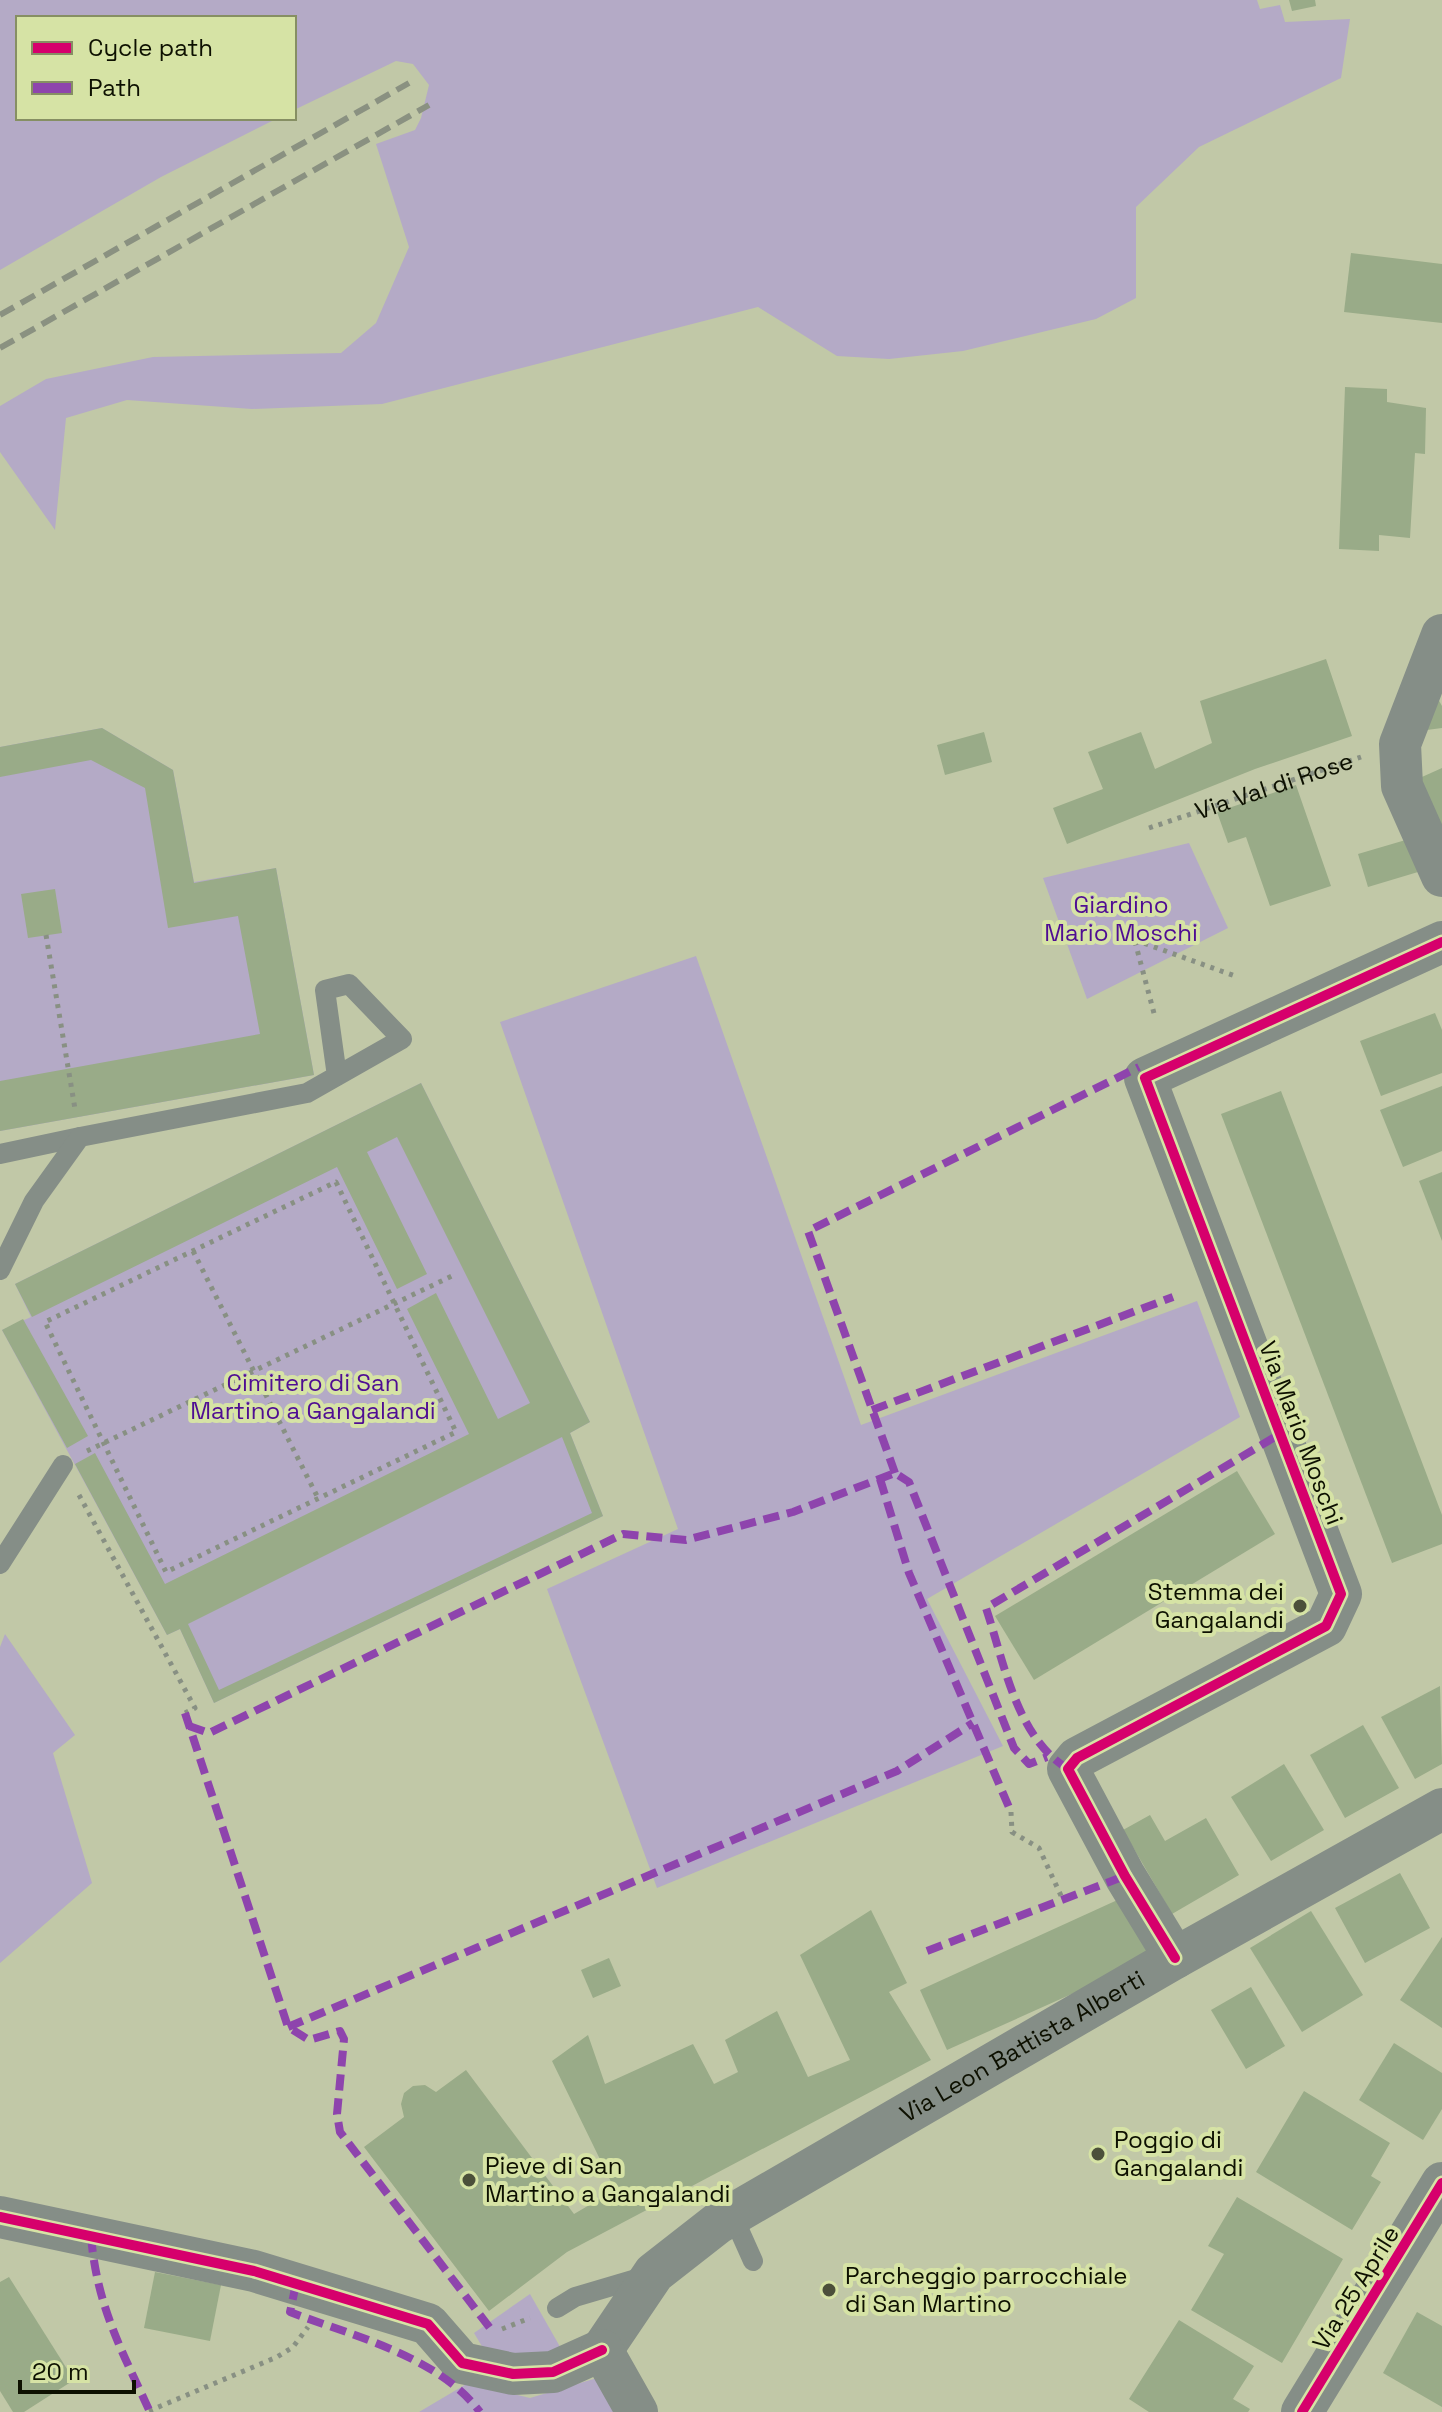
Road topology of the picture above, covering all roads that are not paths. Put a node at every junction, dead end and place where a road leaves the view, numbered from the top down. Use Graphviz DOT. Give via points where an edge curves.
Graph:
graph roads {
  1 [pos="1442,635"];
  2 [pos="1442,876"];
  3 [pos="1442,942"];
  4 [pos="337,1076"];
  5 [pos="80,1137"];
  6 [pos="0,1154"];
  7 [pos="0,1270"];
  8 [pos="63,1465"];
  9 [pos="0,1564"];
  10 [pos="1442,1809"];
  11 [pos="1175,1958"];
  12 [pos="1442,2183"];
  13 [pos="732,2214"];
  14 [pos="0,2217"];
  15 [pos="753,2261"];
  16 [pos="654,2273"];
  17 [pos="557,2308"];
  18 [pos="602,2350"];
  19 [pos="637,2412"];
  20 [pos="1302,2412"];
  1 -- 2 [label="street" via="1400,744 1402,786"];
  3 -- 11 [label="street, Via Mario Moschi" via="1145,1078 1341,1594 1326,1626 1077,1758 1068,1769"];
  4 -- 4 [label="lane" via="402,1039 349,984 325,990"];
  4 -- 5 [label="lane" via="307,1093"];
  5 -- 6 [label="lane"];
  5 -- 7 [label="lane" via="34,1201"];
  8 -- 9 [label="lane"];
  10 -- 11 [label="street, Via Leon Battista Alberti"];
  11 -- 13 [label="street, Via Leon Battista Alberti"];
  12 -- 20 [label="street, Via 25 Aprile"];
  13 -- 15 [label="lane"];
  13 -- 16 [label="street, Via Leon Battista Alberti"];
  14 -- 18 [label="street" via="254,2271 428,2324 462,2363 500,2372 553,2372"];
  16 -- 17 [label="lane, Via Leon Battista Alberti" via="575,2297"];
  16 -- 18 [label="street, Via Leon Battista Alberti"];
  18 -- 19 [label="street"];
}
